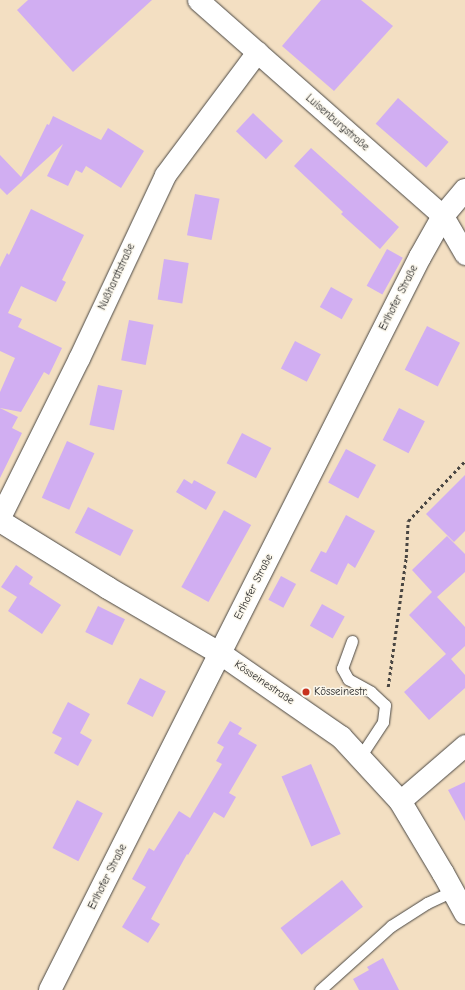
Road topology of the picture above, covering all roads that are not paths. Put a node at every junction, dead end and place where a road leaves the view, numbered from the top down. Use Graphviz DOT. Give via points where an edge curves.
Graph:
graph roads {
  1 [pos="198,0"];
  2 [pos="257,52"];
  3 [pos="465,190"];
  4 [pos="443,216"];
  5 [pos="465,254"];
  6 [pos="0,517"];
  7 [pos="0,521"];
  8 [pos="352,641"];
  9 [pos="221,654"];
  10 [pos="465,745"];
  11 [pos="360,757"];
  12 [pos="400,801"];
  13 [pos="454,891"];
  14 [pos="465,913"];
  15 [pos="50,990"];
  16 [pos="320,990"];
  1 -- 2 [label="street, Luisenburgstraße"];
  2 -- 4 [label="street, Luisenburgstraße"];
  2 -- 6 [label="street, Nußhardtstraße" via="166,175"];
  3 -- 4 [label="street, Erlhofer Straße"];
  4 -- 5 [label="street, Luisenburgstraße"];
  4 -- 9 [label="street, Erlhofer Straße"];
  7 -- 9 [label="street, Kösseinestraße"];
  8 -- 11 [label="lane" via="342,668 348,679 371,692 385,705 383,722"];
  9 -- 11 [label="street, Kösseinestraße" via="341,737"];
  9 -- 15 [label="street, Erlhofer Straße"];
  10 -- 12 [label="street"];
  11 -- 12 [label="street, Kösseinestraße"];
  12 -- 13 [label="street, Kösseinestraße"];
  13 -- 14 [label="street, Kösseinestraße"];
  13 -- 16 [label="lane" via="427,903 391,926"];
}
